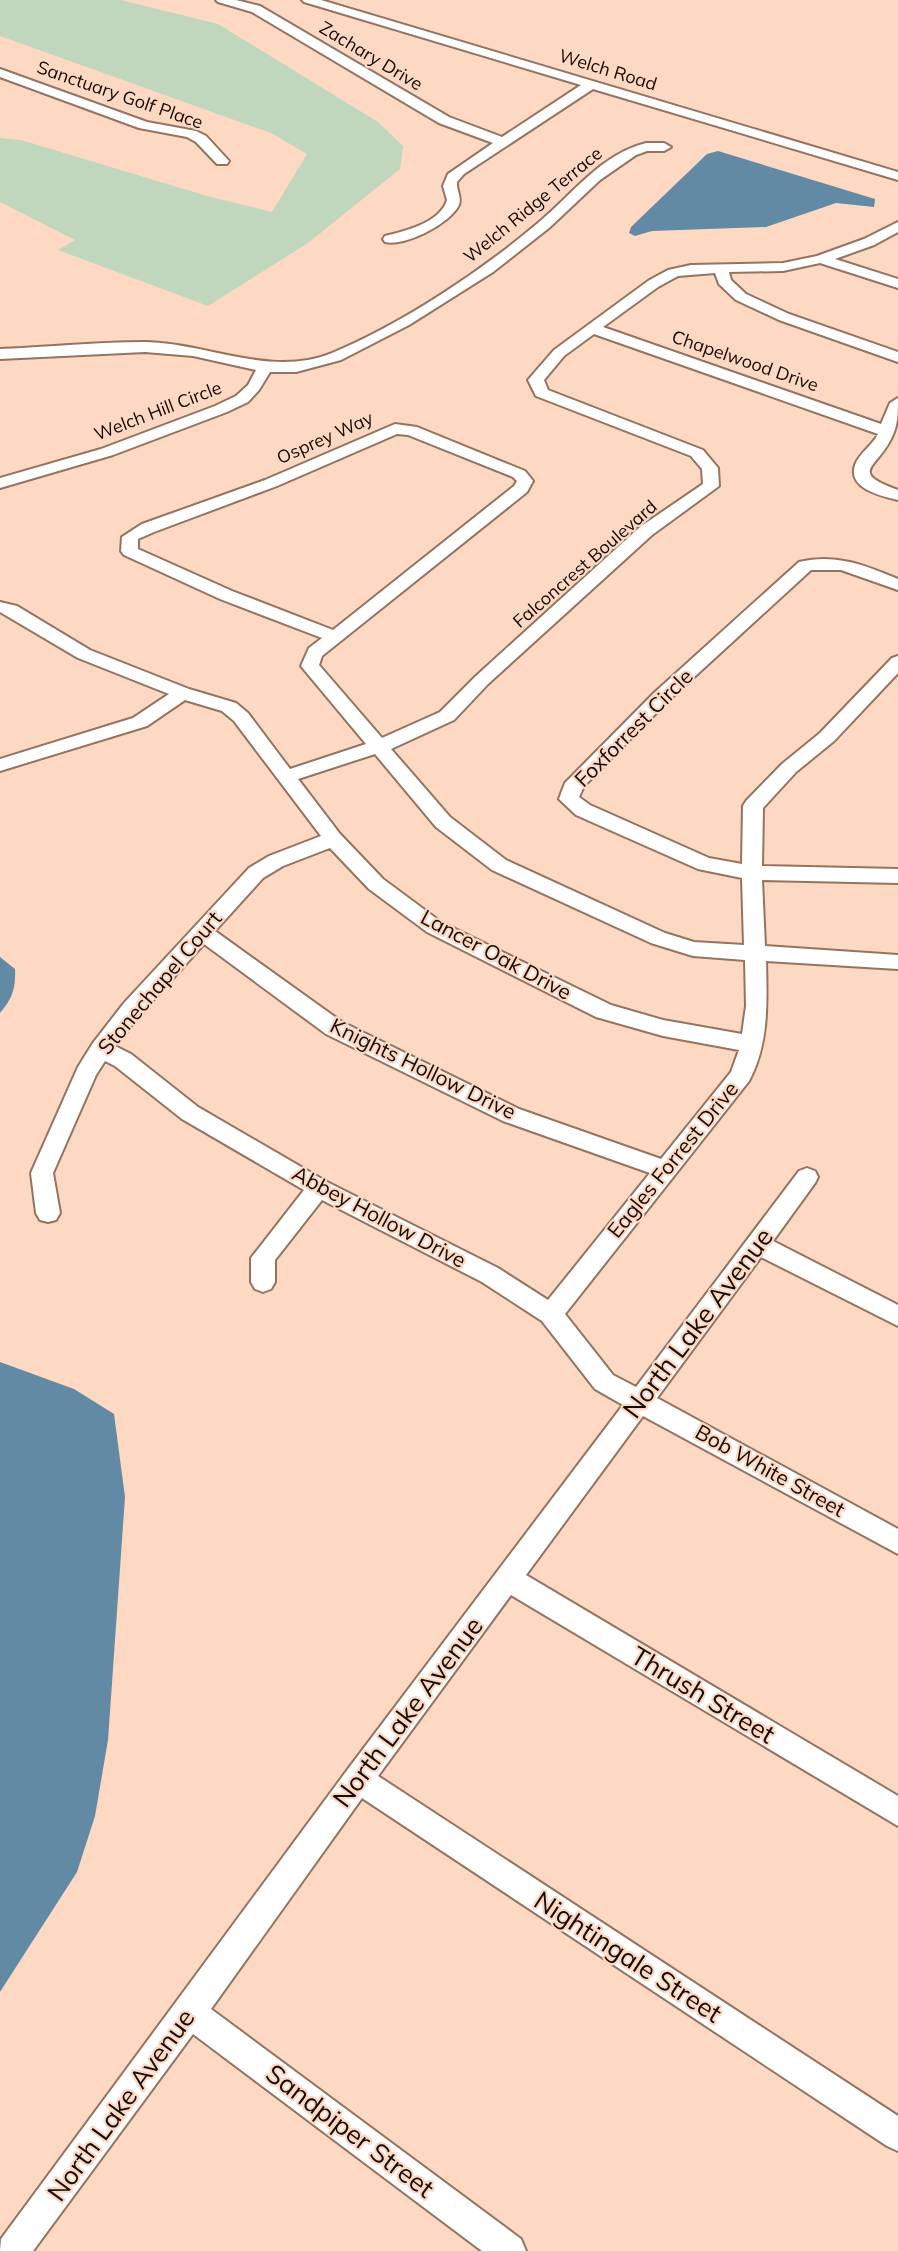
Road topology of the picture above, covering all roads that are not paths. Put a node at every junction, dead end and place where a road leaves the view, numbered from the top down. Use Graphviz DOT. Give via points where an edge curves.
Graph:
graph roads {
  1 [pos="222,0"];
  2 [pos="314,1"];
  3 [pos="1,74"];
  4 [pos="592,84"];
  5 [pos="502,142"];
  6 [pos="664,147"];
  7 [pos="222,161"];
  8 [pos="898,176"];
  9 [pos="898,226"];
  10 [pos="390,239"];
  11 [pos="821,259"];
  12 [pos="721,270"];
  13 [pos="898,284"];
  14 [pos="591,328"];
  15 [pos="0,354"];
  16 [pos="898,357"];
  17 [pos="265,367"];
  18 [pos="898,403"];
  19 [pos="885,431"];
  20 [pos="0,483"];
  21 [pos="898,495"];
  22 [pos="898,585"];
  23 [pos="0,607"];
  24 [pos="335,637"];
  25 [pos="898,662"];
  26 [pos="183,693"];
  27 [pos="378,747"];
  28 [pos="0,765"];
  29 [pos="285,777"];
  30 [pos="333,839"];
  31 [pos="752,873"];
  32 [pos="898,876"];
  33 [pos="201,931"];
  34 [pos="755,954"];
  35 [pos="898,962"];
  36 [pos="752,1044"];
  37 [pos="101,1049"];
  38 [pos="665,1169"];
  39 [pos="807,1176"];
  40 [pos="319,1188"];
  41 [pos="48,1213"];
  42 [pos="757,1244"];
  43 [pos="263,1282"];
  44 [pos="551,1314"];
  45 [pos="898,1316"];
  46 [pos="641,1400"];
  47 [pos="898,1542"];
  48 [pos="508,1578"];
  49 [pos="358,1779"];
  50 [pos="898,1812"];
  51 [pos="190,2012"];
  52 [pos="898,2135"];
  53 [pos="13,2251"];
  54 [pos="509,2251"];
  1 -- 5 [label="street, Zachary Drive" via="256,9 444,120"];
  2 -- 4 [label="street, Welch Road"];
  3 -- 7 [label="street, Sanctuary Golf Place" via="144,125 191,134"];
  4 -- 5 [label="street"];
  4 -- 8 [label="street, Welch Road"];
  5 -- 10 [label="street" via="451,179 452,206 445,214 415,233"];
  6 -- 17 [label="street, Welch Ridge Terrace" via="631,152 595,177 544,225 488,269 404,322 336,357 296,367"];
  9 -- 11 [label="street, Falconcrest Boulevard" via="869,242"];
  11 -- 12 [label="street, Falconcrest Boulevard" via="783,267"];
  11 -- 13 [label="street"];
  12 -- 14 [label="street, Falconcrest Boulevard" via="674,273"];
  12 -- 16 [label="street" via="724,281 741,297 784,317"];
  14 -- 19 [label="street, Chapelwood Drive"];
  14 -- 27 [label="street, Falconcrest Boulevard" via="558,353 536,380 541,393 697,453 710,468 711,486 646,531 447,716"];
  15 -- 17 [label="street, Welch Hill Circle" via="145,347 193,351"];
  17 -- 20 [label="street, Welch Hill Circle" via="242,399 221,409 107,452"];
  18 -- 19 [label="street"];
  19 -- 21 [label="street" via="883,440 863,465 863,477 869,484"];
  22 -- 31 [label="street, Foxforrest Circle" via="840,563 821,561 805,566 661,697 575,783 569,799 583,810 705,864"];
  23 -- 26 [label="street, Lancer Oak Drive" via="84,654"];
  24 -- 24 [label="street, Osprey Way" via="521,489 525,481 519,474 411,430 395,429 271,483 130,537 130,551 226,595"];
  24 -- 27 [label="street, Osprey Way" via="310,657 310,666"];
  25 -- 31 [label="street, Eagles Forrest Drive" via="842,723 789,768 753,806"];
  26 -- 28 [label="street" via="140,722"];
  26 -- 29 [label="street, Lancer Oak Drive" via="229,707 241,717"];
  27 -- 29 [label="street, Falconcrest Boulevard"];
  27 -- 34 [label="street" via="443,822 499,865 658,938 693,949"];
  29 -- 30 [label="street, Lancer Oak Drive"];
  30 -- 33 [label="street, Stonechapel Court" via="256,873"];
  30 -- 36 [label="street, Lancer Oak Drive" via="376,884 434,927 604,1011 663,1028"];
  31 -- 32 [label="street, Foxforrest Circle"];
  31 -- 34 [label="street, Eagles Forrest Drive"];
  33 -- 37 [label="street, Stonechapel Court"];
  33 -- 38 [label="street, Knights Hollow Drive" via="334,1028 511,1115"];
  34 -- 35 [label="street"];
  34 -- 36 [label="street, Eagles Forrest Drive" via="757,1006"];
  36 -- 38 [label="street, Eagles Forrest Drive" via="741,1075"];
  37 -- 40 [label="street, Abbey Hollow Drive" via="123,1060 190,1113"];
  37 -- 41 [label="street, Stonechapel Court" via="42,1173"];
  38 -- 44 [label="street, Eagles Forrest Drive"];
  39 -- 42 [label="street, North Lake Avenue"];
  40 -- 43 [label="street" via="263,1258"];
  40 -- 44 [label="street, Abbey Hollow Drive" via="490,1275"];
  42 -- 45 [label="street"];
  42 -- 46 [label="street, North Lake Avenue"];
  44 -- 46 [label="street, Abbey Hollow Drive" via="604,1382"];
  46 -- 47 [label="street, Bob White Street"];
  46 -- 48 [label="street, North Lake Avenue"];
  48 -- 49 [label="street, North Lake Avenue"];
  48 -- 50 [label="street, Thrush Street"];
  49 -- 51 [label="street, North Lake Avenue"];
  49 -- 52 [label="street, Nightingale Street"];
  51 -- 53 [label="street, North Lake Avenue"];
  51 -- 54 [label="street, Sandpiper Street"];
}
